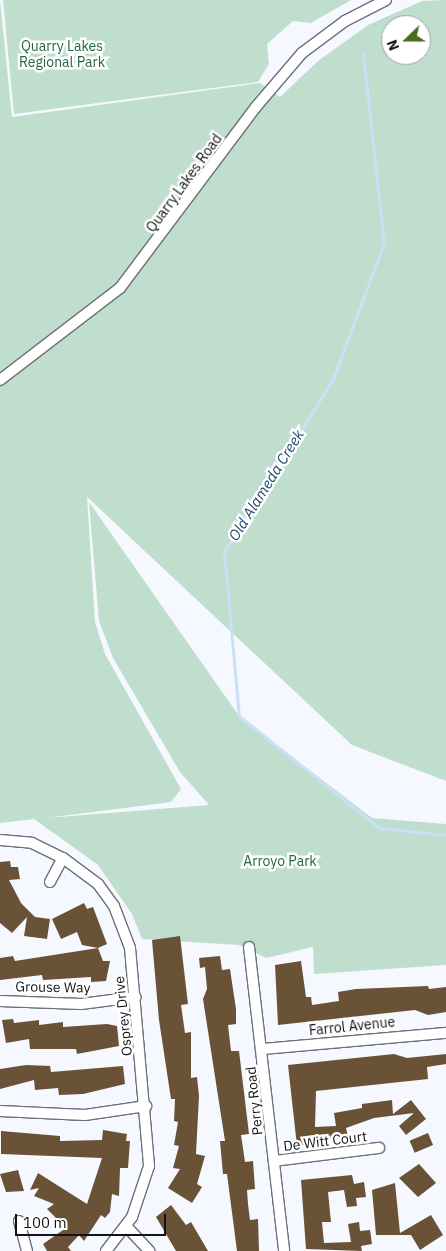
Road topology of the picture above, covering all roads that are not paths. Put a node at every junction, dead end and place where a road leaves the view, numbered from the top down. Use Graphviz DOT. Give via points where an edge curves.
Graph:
graph roads {
  1 [pos="386,0"];
  2 [pos="0,380"];
  3 [pos="0,840"];
  4 [pos="63,858"];
  5 [pos="50,882"];
  6 [pos="249,947"];
  7 [pos="136,996"];
  8 [pos="0,1001"];
  9 [pos="446,1033"];
  10 [pos="262,1049"];
  11 [pos="146,1106"];
  12 [pos="0,1111"];
  13 [pos="379,1148"];
  14 [pos="274,1161"];
  15 [pos="19,1220"];
  16 [pos="126,1227"];
  17 [pos="28,1251"];
  18 [pos="106,1251"];
  19 [pos="149,1251"];
  20 [pos="284,1251"];
  1 -- 2 [label="street, Quarry Lakes Road" via="345,21 302,53 255,108 120,288"];
  3 -- 4 [label="street, Osprey Drive" via="32,844"];
  4 -- 5 [label="street"];
  4 -- 7 [label="street, Osprey Drive" via="98,884 114,906 130,948"];
  6 -- 10 [label="street, Perry Road"];
  7 -- 8 [label="street, Grouse Way" via="81,1004"];
  7 -- 11 [label="street, Osprey Drive"];
  9 -- 10 [label="street, Farrol Avenue"];
  10 -- 14 [label="street, Perry Road"];
  11 -- 12 [label="street" via="85,1115"];
  11 -- 16 [label="street, Osprey Drive" via="149,1166 143,1194"];
  13 -- 14 [label="street, De Witt Court"];
  14 -- 20 [label="street, Perry Road"];
  15 -- 17 [label="street"];
  16 -- 18 [label="street, Osprey Drive"];
  16 -- 19 [label="street"];
}
